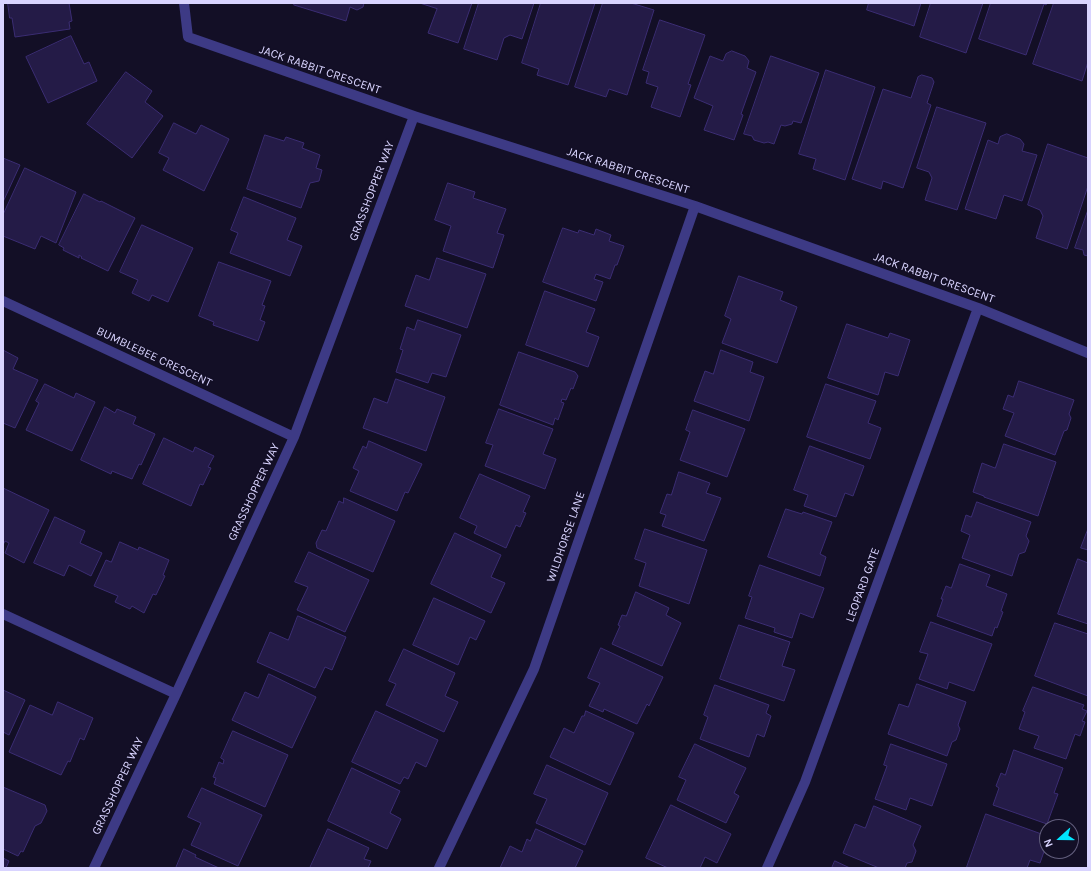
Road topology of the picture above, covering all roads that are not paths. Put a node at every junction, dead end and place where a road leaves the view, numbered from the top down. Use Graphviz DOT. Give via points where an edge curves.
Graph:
graph roads {
  1 [pos="184,3"];
  2 [pos="414,116"];
  3 [pos="695,206"];
  4 [pos="3,301"];
  5 [pos="978,308"];
  6 [pos="1088,353"];
  7 [pos="294,436"];
  8 [pos="3,614"];
  9 [pos="176,694"];
  10 [pos="94,868"];
  11 [pos="439,868"];
  12 [pos="767,868"];
  1 -- 2 [label="street, JACK RABBIT CRESCENT" via="188,37"];
  2 -- 3 [label="street, JACK RABBIT CRESCENT"];
  2 -- 7 [label="street, GRASSHOPPER WAY"];
  3 -- 5 [label="street, JACK RABBIT CRESCENT"];
  3 -- 11 [label="street, WILDHORSE LANE" via="534,669"];
  4 -- 7 [label="street, BUMBLEBEE CRESCENT"];
  5 -- 6 [label="street, JACK RABBIT CRESCENT"];
  5 -- 12 [label="street, LEOPARD GATE" via="805,782"];
  7 -- 9 [label="street, GRASSHOPPER WAY"];
  8 -- 9 [label="street"];
  9 -- 10 [label="street, GRASSHOPPER WAY"];
}
